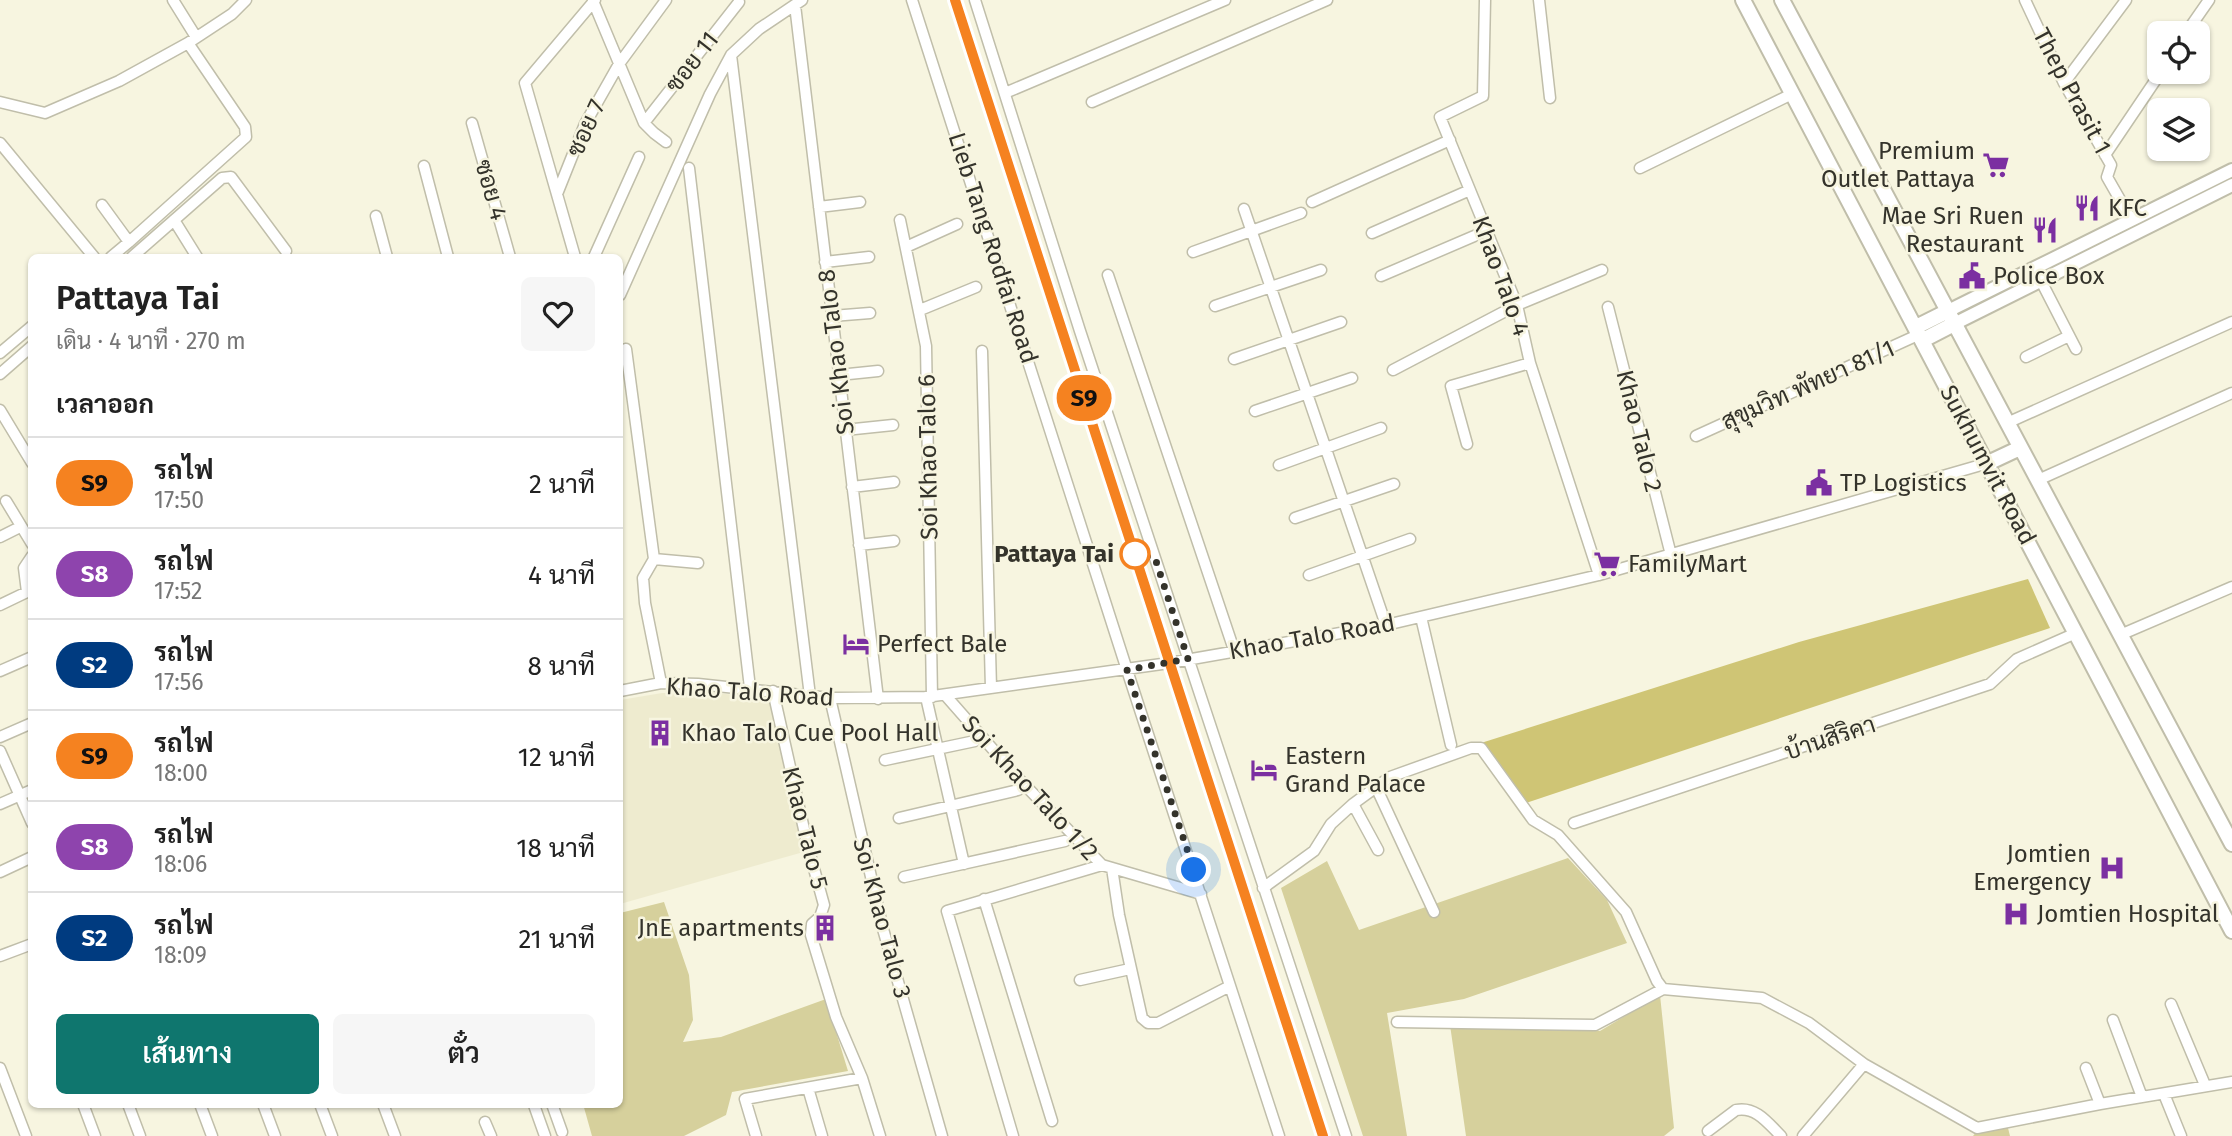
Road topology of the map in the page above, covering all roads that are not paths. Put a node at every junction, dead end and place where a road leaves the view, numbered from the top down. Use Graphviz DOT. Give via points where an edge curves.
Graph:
graph roads {
  1 [pos="173,0"];
  2 [pos="247,0"];
  3 [pos="666,0"];
  4 [pos="912,0"];
  5 [pos="975,0"];
  6 [pos="1224,0"];
  7 [pos="1326,0"];
  8 [pos="1485,0"];
  9 [pos="1539,0"];
  10 [pos="1743,0"];
  11 [pos="1782,0"];
  12 [pos="2025,0"];
  13 [pos="2126,0"];
  14 [pos="2209,0"];
  15 [pos="594,1"];
  16 [pos="739,2"];
  17 [pos="794,3"];
  18 [pos="2194,21"];
  19 [pos="192,40"];
  20 [pos="732,55"];
  21 [pos="619,64"];
  22 [pos="2064,83"];
  23 [pos="2153,84"];
  24 [pos="1004,93"];
  25 [pos="1792,94"];
  26 [pos="1550,98"];
  27 [pos="1092,102"];
  28 [pos="0,103"];
  29 [pos="472,122"];
  30 [pos="645,123"];
  31 [pos="1450,140"];
  32 [pos="666,142"];
  33 [pos="0,143"];
  34 [pos="2105,155"];
  35 [pos="639,157"];
  36 [pos="424,166"];
  37 [pos="689,168"];
  38 [pos="1640,168"];
  39 [pos="2232,170"];
  40 [pos="2232,185"];
  41 [pos="1470,190"];
  42 [pos="557,194"];
  43 [pos="860,202"];
  44 [pos="1312,202"];
  45 [pos="102,205"];
  46 [pos="819,207"];
  47 [pos="1244,209"];
  48 [pos="1301,213"];
  49 [pos="376,216"];
  50 [pos="2131,219"];
  51 [pos="174,220"];
  52 [pos="900,220"];
  53 [pos="957,224"];
  54 [pos="1252,231"];
  55 [pos="1486,231"];
  56 [pos="1372,233"];
  57 [pos="129,242"];
  58 [pos="906,247"];
  59 [pos="286,251"];
  60 [pos="1193,252"];
  61 [pos="92,254"];
  62 [pos="115,254"];
  63 [pos="135,254"];
  64 [pos="195,254"];
  65 [pos="386,254"];
  66 [pos="448,254"];
  67 [pos="509,254"];
  68 [pos="574,254"];
  69 [pos="595,254"];
  70 [pos="869,257"];
  71 [pos="825,262"];
  72 [pos="1321,270"];
  73 [pos="1602,270"];
  74 [pos="1108,275"];
  75 [pos="1381,276"];
  76 [pos="2040,281"];
  77 [pos="976,287"];
  78 [pos="1271,287"];
  79 [pos="623,288"];
  80 [pos="1517,305"];
  81 [pos="1215,306"];
  82 [pos="1608,307"];
  83 [pos="920,310"];
  84 [pos="870,313"];
  85 [pos="832,316"];
  86 [pos="1951,318"];
  87 [pos="1341,322"];
  88 [pos="2232,322"];
  89 [pos="28,329"];
  90 [pos="1920,334"];
  91 [pos="2069,336"];
  92 [pos="1289,340"];
  93 [pos="2,347"];
  94 [pos="626,349"];
  95 [pos="2076,349"];
  96 [pos="28,350"];
  97 [pos="982,351"];
  98 [pos="2025,357"];
  99 [pos="1234,359"];
  100 [pos="1530,363"];
  101 [pos="878,370"];
  102 [pos="1393,370"];
  103 [pos="0,374"];
  104 [pos="839,374"];
  105 [pos="1352,378"];
  106 [pos="2232,393"];
  107 [pos="1307,394"];
  108 [pos="0,410"];
  109 [pos="1255,411"];
  110 [pos="2007,423"];
  111 [pos="893,425"];
  112 [pos="1381,428"];
  113 [pos="845,430"];
  114 [pos="1696,436"];
  115 [pos="1467,444"];
  116 [pos="2020,448"];
  117 [pos="1326,449"];
  118 [pos="28,456"];
  119 [pos="1988,463"];
  120 [pos="1279,465"];
  121 [pos="2038,480"];
  122 [pos="894,482"];
  123 [pos="1394,484"];
  124 [pos="852,487"];
  125 [pos="6,501"];
  126 [pos="1344,502"];
  127 [pos="1295,518"];
  128 [pos="20,527"];
  129 [pos="0,537"];
  130 [pos="28,538"];
  131 [pos="1410,539"];
  132 [pos="894,541"];
  133 [pos="859,545"];
  134 [pos="1671,555"];
  135 [pos="1362,556"];
  136 [pos="654,559"];
  137 [pos="28,562"];
  138 [pos="698,563"];
  139 [pos="1309,575"];
  140 [pos="1599,575"];
  141 [pos="2232,587"];
  142 [pos="0,605"];
  143 [pos="1421,617"];
  144 [pos="1385,625"];
  145 [pos="2076,633"];
  146 [pos="2120,635"];
  147 [pos="1234,650"];
  148 [pos="28,659"];
  149 [pos="1188,659"];
  150 [pos="1127,670"];
  151 [pos="0,671"];
  152 [pos="661,683"];
  153 [pos="750,688"];
  154 [pos="991,688"];
  155 [pos="623,690"];
  156 [pos="773,691"];
  157 [pos="810,696"];
  158 [pos="946,696"];
  159 [pos="929,697"];
  160 [pos="830,698"];
  161 [pos="878,699"];
  162 [pos="28,725"];
  163 [pos="0,737"];
  164 [pos="975,741"];
  165 [pos="1451,745"];
  166 [pos="938,748"];
  167 [pos="0,751"];
  168 [pos="885,760"];
  169 [pos="1376,786"];
  170 [pos="1018,790"];
  171 [pos="28,792"];
  172 [pos="19,795"];
  173 [pos="0,804"];
  174 [pos="1353,804"];
  175 [pos="950,805"];
  176 [pos="28,815"];
  177 [pos="899,818"];
  178 [pos="1574,823"];
  179 [pos="1065,841"];
  180 [pos="2232,844"];
  181 [pos="1378,850"];
  182 [pos="28,859"];
  183 [pos="964,864"];
  184 [pos="1107,867"];
  185 [pos="0,872"];
  186 [pos="904,877"];
  187 [pos="1263,888"];
  188 [pos="1201,894"];
  189 [pos="984,899"];
  190 [pos="1434,912"];
  191 [pos="2232,931"];
  192 [pos="28,946"];
  193 [pos="0,956"];
  194 [pos="1130,969"];
  195 [pos="1080,980"];
  196 [pos="1230,986"];
  197 [pos="1663,989"];
  198 [pos="2172,1003"];
  199 [pos="2113,1020"];
  200 [pos="1397,1022"];
  201 [pos="1864,1064"];
  202 [pos="0,1068"];
  203 [pos="2086,1068"];
  204 [pos="862,1078"];
  205 [pos="2232,1082"];
  206 [pos="2205,1085"];
  207 [pos="808,1088"];
  208 [pos="2164,1094"];
  209 [pos="2142,1097"];
  210 [pos="2100,1104"];
  211 [pos="84,1108"];
  212 [pos="130,1108"];
  213 [pos="202,1108"];
  214 [pos="264,1108"];
  215 [pos="322,1108"];
  216 [pos="384,1108"];
  217 [pos="535,1108"];
  218 [pos="553,1108"];
  219 [pos="1052,1121"];
  220 [pos="485,1122"];
  221 [pos="1708,1131"];
  222 [pos="562,1132"];
  223 [pos="26,1136"];
  224 [pos="95,1136"];
  225 [pos="140,1136"];
  226 [pos="212,1136"];
  227 [pos="275,1136"];
  228 [pos="332,1136"];
  229 [pos="395,1136"];
  230 [pos="491,1136"];
  231 [pos="545,1136"];
  232 [pos="756,1136"];
  233 [pos="822,1136"];
  234 [pos="880,1136"];
  235 [pos="942,1136"];
  236 [pos="1013,1136"];
  237 [pos="1279,1136"];
  238 [pos="1346,1136"];
  239 [pos="1780,1136"];
  240 [pos="1803,1136"];
  241 [pos="2181,1136"];
  1 -- 19 [label="street"];
  2 -- 19 [label="street"];
  3 -- 21 [label="street, ซอย 7"];
  4 -- 150 [label="street, Lieb Tang Rodfai Road"];
  5 -- 24 [label="street"];
  6 -- 24 [label="street"];
  7 -- 27 [label="street"];
  8 -- 31 [label="street, Khao Talo 4" via="1483,96 1440,117"];
  9 -- 26 [label="street"];
  10 -- 25 [label="highway, Sukhumvit Road"];
  11 -- 86 [label="highway, Sukhumvit Road"];
  12 -- 22 [label="street, Thep Prasit 1"];
  13 -- 22 [label="street"];
  14 -- 18 [label="street"];
  15 -- 21 [label="street"];
  15 -- 42 [label="street" via="525,83"];
  16 -- 30 [label="street, ซอย 11"];
  17 -- 20 [label="street"];
  17 -- 46 [label="street, Soi Khao Talo 8"];
  19 -- 28 [label="street" via="119,81 45,113"];
  19 -- 57 [label="street" via="247,136"];
  20 -- 79 [label="street"];
  20 -- 157 [label="street"];
  21 -- 30 [label="street"];
  21 -- 42 [label="street, ซอย 7" via="585,124"];
  22 -- 34 [label="street, Thep Prasit 1"];
  23 -- 34 [label="street"];
  24 -- 149 [label="street"];
  25 -- 38 [label="street"];
  25 -- 90 [label="highway, Sukhumvit Road"];
  29 -- 67 [label="street, ซอย 4"];
  30 -- 32 [label="street"];
  31 -- 41 [label="street, Khao Talo 4"];
  31 -- 44 [label="street"];
  33 -- 61 [label="street"];
  34 -- 50 [label="street, Thep Prasit 1" via="2111,164 2107,177"];
  35 -- 69 [label="street"];
  36 -- 66 [label="street"];
  37 -- 153 [label="street"];
  39 -- 50 [label="main road"];
  40 -- 76 [label="main road"];
  41 -- 55 [label="street, Khao Talo 4"];
  41 -- 56 [label="street"];
  42 -- 68 [label="street"];
  43 -- 46 [label="street"];
  45 -- 57 [label="street"];
  46 -- 71 [label="street, Soi Khao Talo 8"];
  47 -- 54 [label="street"];
  48 -- 54 [label="street"];
  49 -- 65 [label="street"];
  50 -- 86 [label="main road"];
  51 -- 59 [label="street" via="222,178 231,177"];
  51 -- 63 [label="street"];
  51 -- 64 [label="street"];
  52 -- 58 [label="street, Soi Khao Talo 6"];
  53 -- 58 [label="street"];
  54 -- 60 [label="street"];
  54 -- 78 [label="street"];
  55 -- 75 [label="street"];
  55 -- 80 [label="street, Khao Talo 4"];
  57 -- 62 [label="street"];
  58 -- 83 [label="street, Soi Khao Talo 6"];
  70 -- 71 [label="street"];
  71 -- 85 [label="street, Soi Khao Talo 8"];
  72 -- 78 [label="street"];
  73 -- 80 [label="street"];
  74 -- 147 [label="street"];
  76 -- 86 [label="main road"];
  76 -- 91 [label="street"];
  77 -- 83 [label="street"];
  78 -- 81 [label="street"];
  78 -- 92 [label="street"];
  80 -- 100 [label="street, Khao Talo 4"];
  80 -- 102 [label="street"];
  82 -- 134 [label="street, Khao Talo 2"];
  83 -- 159 [label="street, Soi Khao Talo 6" via="926,345"];
  84 -- 85 [label="street"];
  85 -- 104 [label="street, Soi Khao Talo 8"];
  86 -- 90 [label="highway"];
  86 -- 110 [label="highway, Sukhumvit Road"];
  87 -- 92 [label="street"];
  88 -- 110 [label="street"];
  89 -- 93 [label="street"];
  90 -- 114 [label="street, สุขุมวิท พัทยา 81/1"];
  90 -- 119 [label="highway, Sukhumvit Road"];
  91 -- 95 [label="street"];
  91 -- 98 [label="street"];
  92 -- 99 [label="street"];
  92 -- 107 [label="street"];
  94 -- 136 [label="street"];
  96 -- 103 [label="street"];
  97 -- 154 [label="street"];
  100 -- 115 [label="street" via="1451,386"];
  100 -- 140 [label="street, Khao Talo 4"];
  101 -- 104 [label="street"];
  104 -- 113 [label="street, Soi Khao Talo 8"];
  105 -- 107 [label="street"];
  106 -- 121 [label="street"];
  107 -- 109 [label="street"];
  107 -- 117 [label="street"];
  108 -- 118 [label="street"];
  110 -- 116 [label="highway, Sukhumvit Road"];
  111 -- 113 [label="street"];
  112 -- 117 [label="street"];
  113 -- 124 [label="street, Soi Khao Talo 8"];
  116 -- 119 [label="highway"];
  116 -- 121 [label="highway, Sukhumvit Road"];
  117 -- 120 [label="street"];
  117 -- 126 [label="street"];
  119 -- 134 [label="street, Khao Talo Road"];
  119 -- 145 [label="highway, Sukhumvit Road"];
  121 -- 146 [label="highway, Sukhumvit Road"];
  122 -- 124 [label="street"];
  123 -- 126 [label="street"];
  124 -- 133 [label="street, Soi Khao Talo 8"];
  125 -- 128 [label="street"];
  126 -- 127 [label="street"];
  126 -- 135 [label="street"];
  128 -- 129 [label="street"];
  128 -- 130 [label="street"];
  131 -- 135 [label="street"];
  132 -- 133 [label="street"];
  133 -- 161 [label="street, Soi Khao Talo 8"];
  134 -- 140 [label="street, Khao Talo Road"];
  135 -- 139 [label="street"];
  135 -- 144 [label="street"];
  136 -- 138 [label="street"];
  136 -- 152 [label="street" via="643,578"];
  137 -- 142 [label="street" via="24,568 27,592"];
  140 -- 143 [label="street, Khao Talo Road"];
  141 -- 146 [label="street"];
  143 -- 144 [label="street, Khao Talo Road"];
  143 -- 165 [label="street"];
  144 -- 147 [label="street, Khao Talo Road"];
  145 -- 178 [label="street, บ้านสิริคา" via="2017,659 1990,684"];
  145 -- 191 [label="highway, Sukhumvit Road"];
  146 -- 180 [label="highway, Sukhumvit Road"];
  147 -- 149 [label="street, Khao Talo Road"];
  148 -- 151 [label="street"];
  149 -- 150 [label="street, Khao Talo Road"];
  149 -- 187 [label="street"];
  150 -- 154 [label="street, Khao Talo Road"];
  150 -- 188 [label="street, Lieb Tang Rodfai Road"];
  152 -- 153 [label="street, Khao Talo Road"];
  152 -- 155 [label="street, Khao Talo Road"];
  153 -- 156 [label="street, Khao Talo Road"];
  154 -- 158 [label="street, Khao Talo Road"];
  156 -- 157 [label="street, Khao Talo Road"];
  156 -- 204 [label="street, Khao Talo 5" via="824,905 811,935 836,1017"];
  157 -- 160 [label="street, Khao Talo Road"];
  158 -- 159 [label="street, Khao Talo Road"];
  158 -- 184 [label="street, Soi Khao Talo 1/2" via="1019,779"];
  159 -- 161 [label="street, Khao Talo Road"];
  159 -- 166 [label="street, Soi Khao Talo 6"];
  160 -- 161 [label="street, Khao Talo Road"];
  160 -- 235 [label="street, Soi Khao Talo 3" via="883,929"];
  162 -- 163 [label="street"];
  164 -- 166 [label="street"];
  166 -- 168 [label="street"];
  166 -- 175 [label="street, Soi Khao Talo 6"];
  167 -- 172 [label="street"];
  169 -- 174 [label="street"];
  169 -- 190 [label="street"];
  169 -- 197 [label="street" via="1390,777 1481,748 1532,820 1558,835 1626,912"];
  170 -- 175 [label="street"];
  171 -- 172 [label="street"];
  172 -- 173 [label="street"];
  172 -- 176 [label="street"];
  174 -- 181 [label="street"];
  174 -- 187 [label="street" via="1331,824 1314,851"];
  175 -- 177 [label="street"];
  175 -- 183 [label="street, Soi Khao Talo 6"];
  179 -- 183 [label="street"];
  182 -- 185 [label="street"];
  183 -- 186 [label="street"];
  184 -- 188 [label="street, Soi Khao Talo 1/2"];
  184 -- 189 [label="street"];
  184 -- 194 [label="street"];
  187 -- 238 [label="street"];
  188 -- 196 [label="street, Lieb Tang Rodfai Road"];
  189 -- 219 [label="street"];
  189 -- 236 [label="street" via="947,911"];
  192 -- 193 [label="street"];
  194 -- 195 [label="street"];
  194 -- 196 [label="street" via="1142,1018 1148,1023 1158,1023"];
  196 -- 237 [label="street, Lieb Tang Rodfai Road"];
  197 -- 200 [label="street" via="1595,1025"];
  197 -- 201 [label="street" via="1762,998 1809,1023"];
  198 -- 206 [label="street"];
  199 -- 209 [label="street"];
  201 -- 210 [label="street" via="1977,1128"];
  201 -- 240 [label="street"];
  202 -- 223 [label="street"];
  203 -- 210 [label="street"];
  204 -- 207 [label="street"];
  204 -- 234 [label="street, Khao Talo 5"];
  205 -- 206 [label="street"];
  206 -- 208 [label="street"];
  207 -- 232 [label="street" via="745,1099"];
  207 -- 233 [label="street"];
  208 -- 209 [label="street"];
  208 -- 241 [label="street"];
  209 -- 210 [label="street"];
  211 -- 224 [label="street"];
  212 -- 225 [label="street"];
  213 -- 226 [label="street"];
  214 -- 227 [label="street"];
  215 -- 228 [label="street"];
  216 -- 229 [label="street"];
  217 -- 231 [label="street"];
  218 -- 222 [label="street"];
  220 -- 230 [label="street"];
  221 -- 239 [label="street" via="1736,1110 1747,1109 1765,1119"];
}
